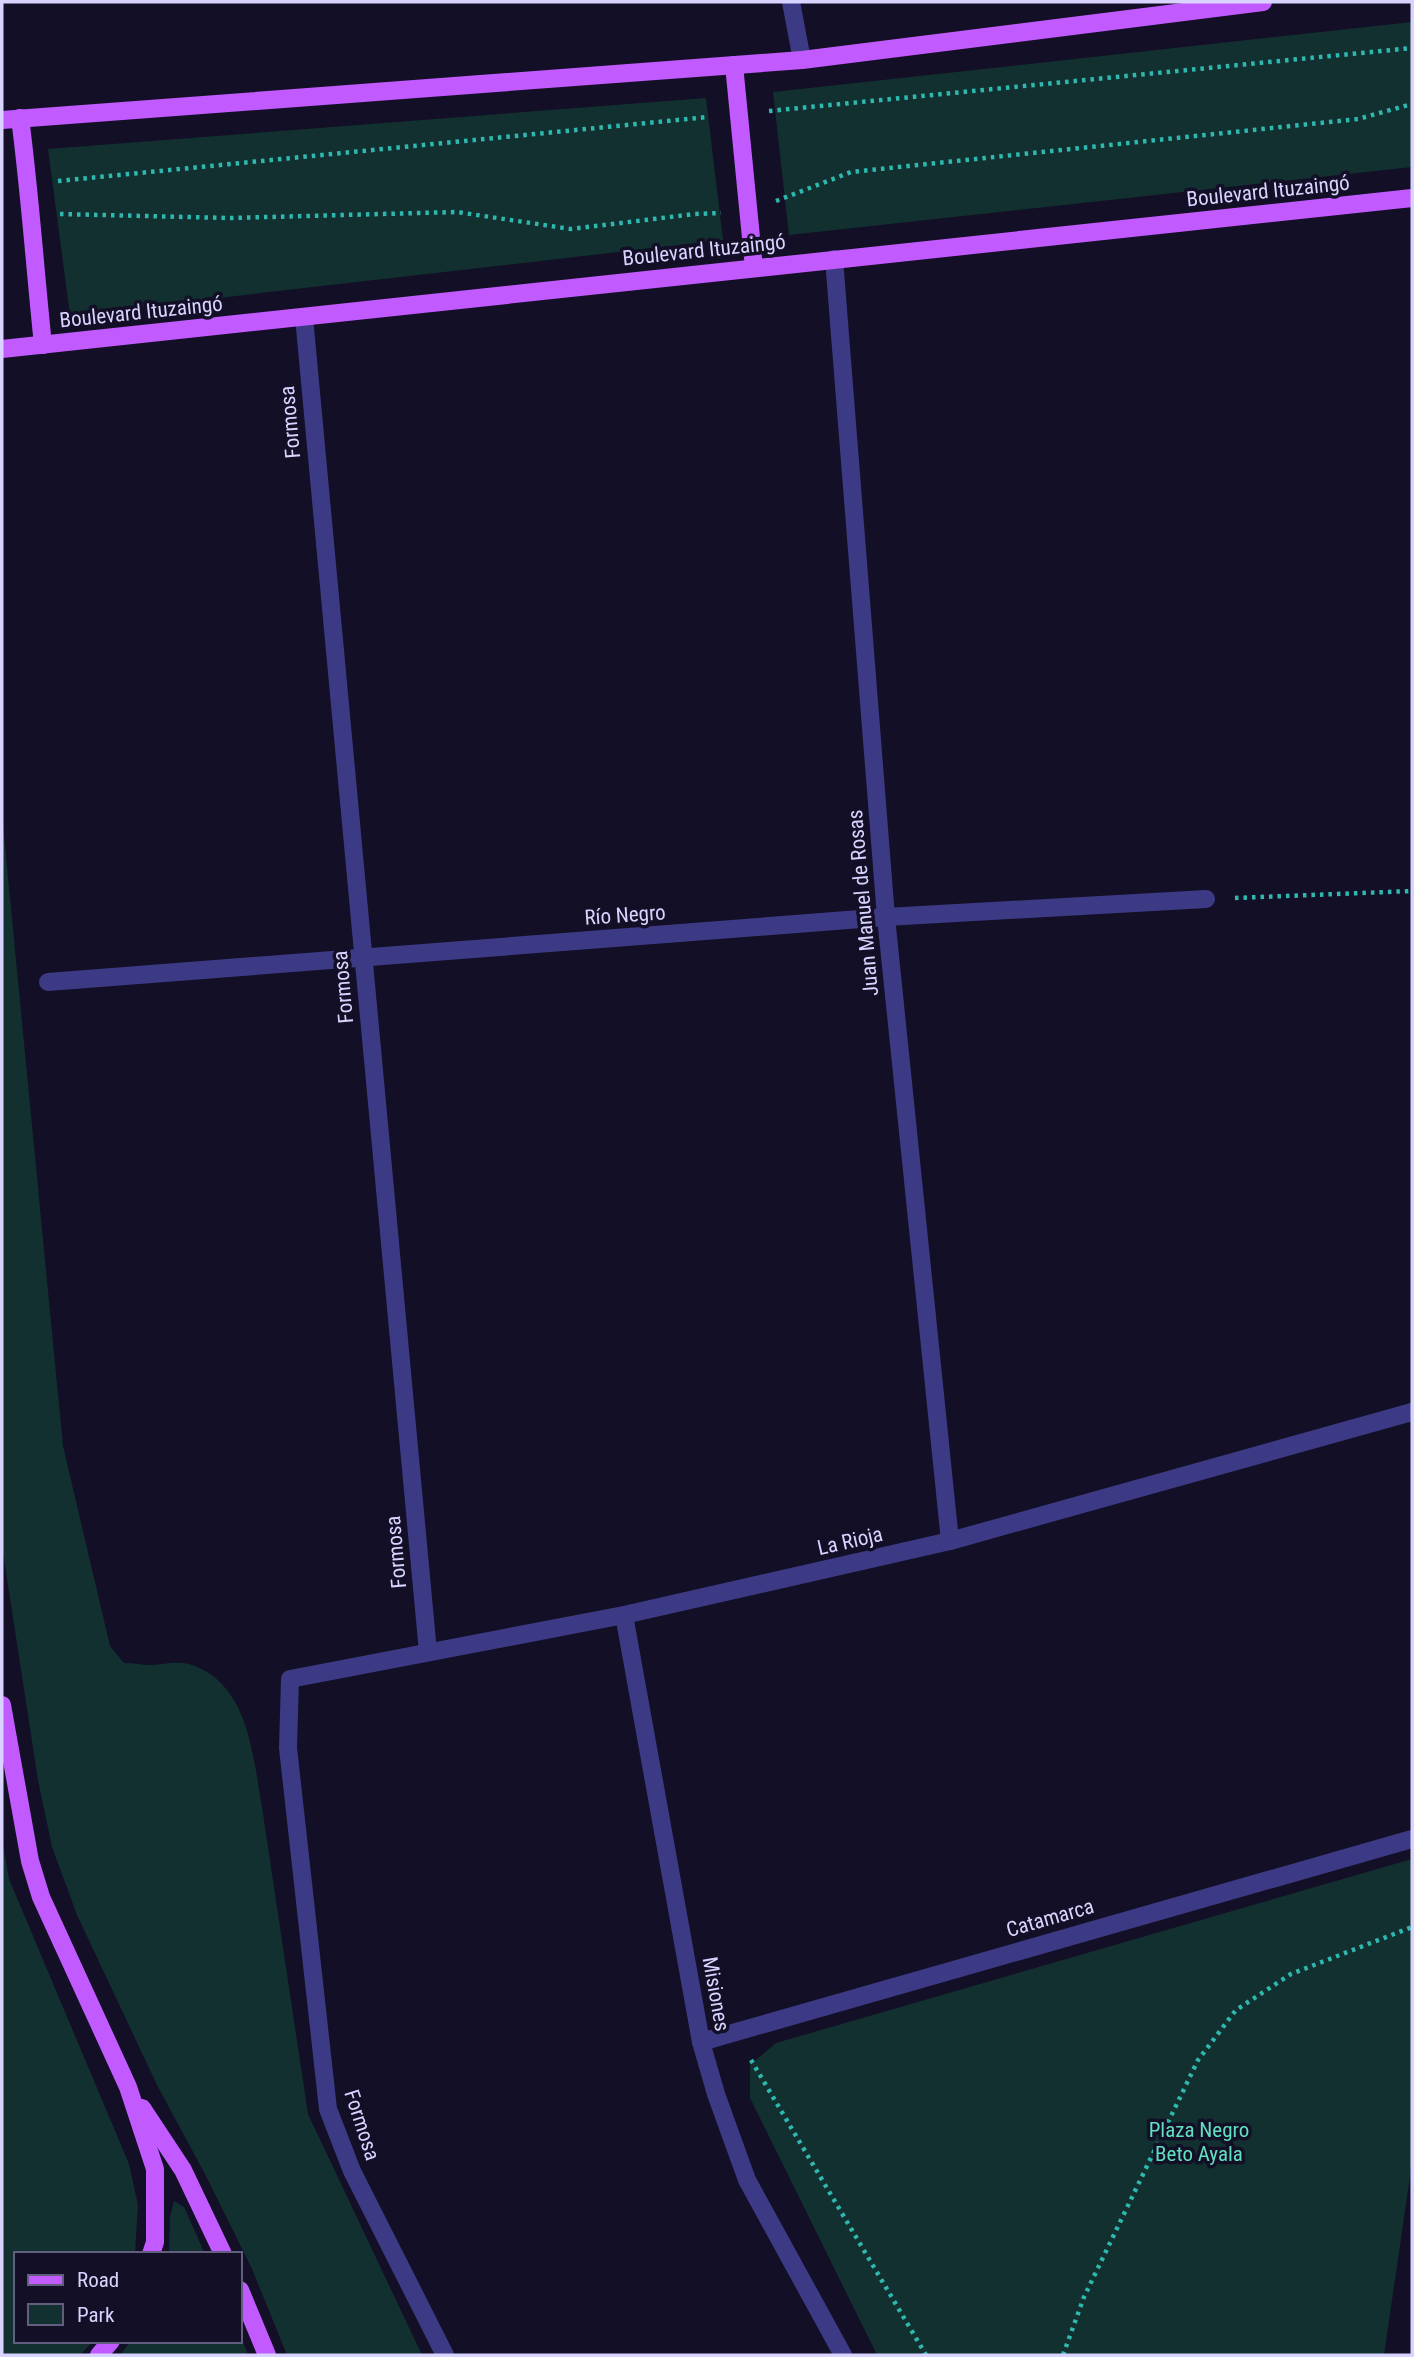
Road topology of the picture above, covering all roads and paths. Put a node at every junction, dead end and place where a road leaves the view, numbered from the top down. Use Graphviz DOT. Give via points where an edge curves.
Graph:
graph roads {
  1 [pos="791,2"];
  2 [pos="1263,2"];
  3 [pos="802,60"];
  4 [pos="734,65"];
  5 [pos="11,119"];
  6 [pos="1412,198"];
  7 [pos="834,259"];
  8 [pos="754,268"];
  9 [pos="304,317"];
  10 [pos="43,345"];
  11 [pos="2,349"];
  12 [pos="1412,891"];
  13 [pos="1206,899"];
  14 [pos="886,917"];
  15 [pos="363,958"];
  16 [pos="48,982"];
  17 [pos="1412,1412"];
  18 [pos="950,1541"];
  19 [pos="624,1615"];
  20 [pos="428,1653"];
  21 [pos="290,1679"];
  22 [pos="2,1705"];
  23 [pos="1412,1839"];
  24 [pos="1412,1927"];
  25 [pos="734,2032"];
  26 [pos="701,2042"];
  27 [pos="128,2087"];
  28 [pos="152,2252"];
  29 [pos="222,2252"];
  30 [pos="242,2295"];
  31 [pos="267,2355"];
  32 [pos="445,2355"];
  33 [pos="843,2355"];
  34 [pos="926,2355"];
  35 [pos="1063,2355"];
  1 -- 3 [label="street"];
  2 -- 3 [label="main road"];
  3 -- 4 [label="main road"];
  4 -- 5 [label="main road"];
  4 -- 8 [label="main road"];
  5 -- 10 [label="main road" via="29,184"];
  6 -- 7 [label="main road, Boulevard Ituzaingó"];
  7 -- 8 [label="main road, Boulevard Ituzaingó"];
  7 -- 14 [label="street, Juan Manuel de Rosas"];
  8 -- 9 [label="main road, Boulevard Ituzaingó"];
  9 -- 10 [label="main road, Boulevard Ituzaingó"];
  9 -- 15 [label="street, Formosa"];
  10 -- 11 [label="main road, Boulevard Ituzaingó"];
  12 -- 13 [label="path"];
  13 -- 14 [label="street, Río Negro"];
  14 -- 15 [label="street, Río Negro"];
  14 -- 18 [label="street, Juan Manuel de Rosas"];
  15 -- 16 [label="street, Río Negro"];
  15 -- 20 [label="street, Formosa"];
  17 -- 18 [label="street, La Rioja"];
  18 -- 19 [label="street, La Rioja"];
  19 -- 20 [label="street, La Rioja"];
  19 -- 26 [label="street, Misiones"];
  20 -- 21 [label="street, La Rioja"];
  21 -- 32 [label="street, Formosa" via="288,1748 328,2109 352,2171"];
  22 -- 27 [label="main road" via="30,1861 41,1897"];
  23 -- 25 [label="street, Catamarca"];
  24 -- 35 [label="path" via="1292,1974 1236,2010 1198,2060 1084,2297"];
  25 -- 26 [label="street, Catamarca"];
  25 -- 34 [label="path"];
  26 -- 33 [label="street, Misiones" via="747,2180"];
  27 -- 28 [label="main road" via="155,2169"];
  27 -- 29 [label="main road" via="183,2170"];
  30 -- 31 [label="main road"];
}
